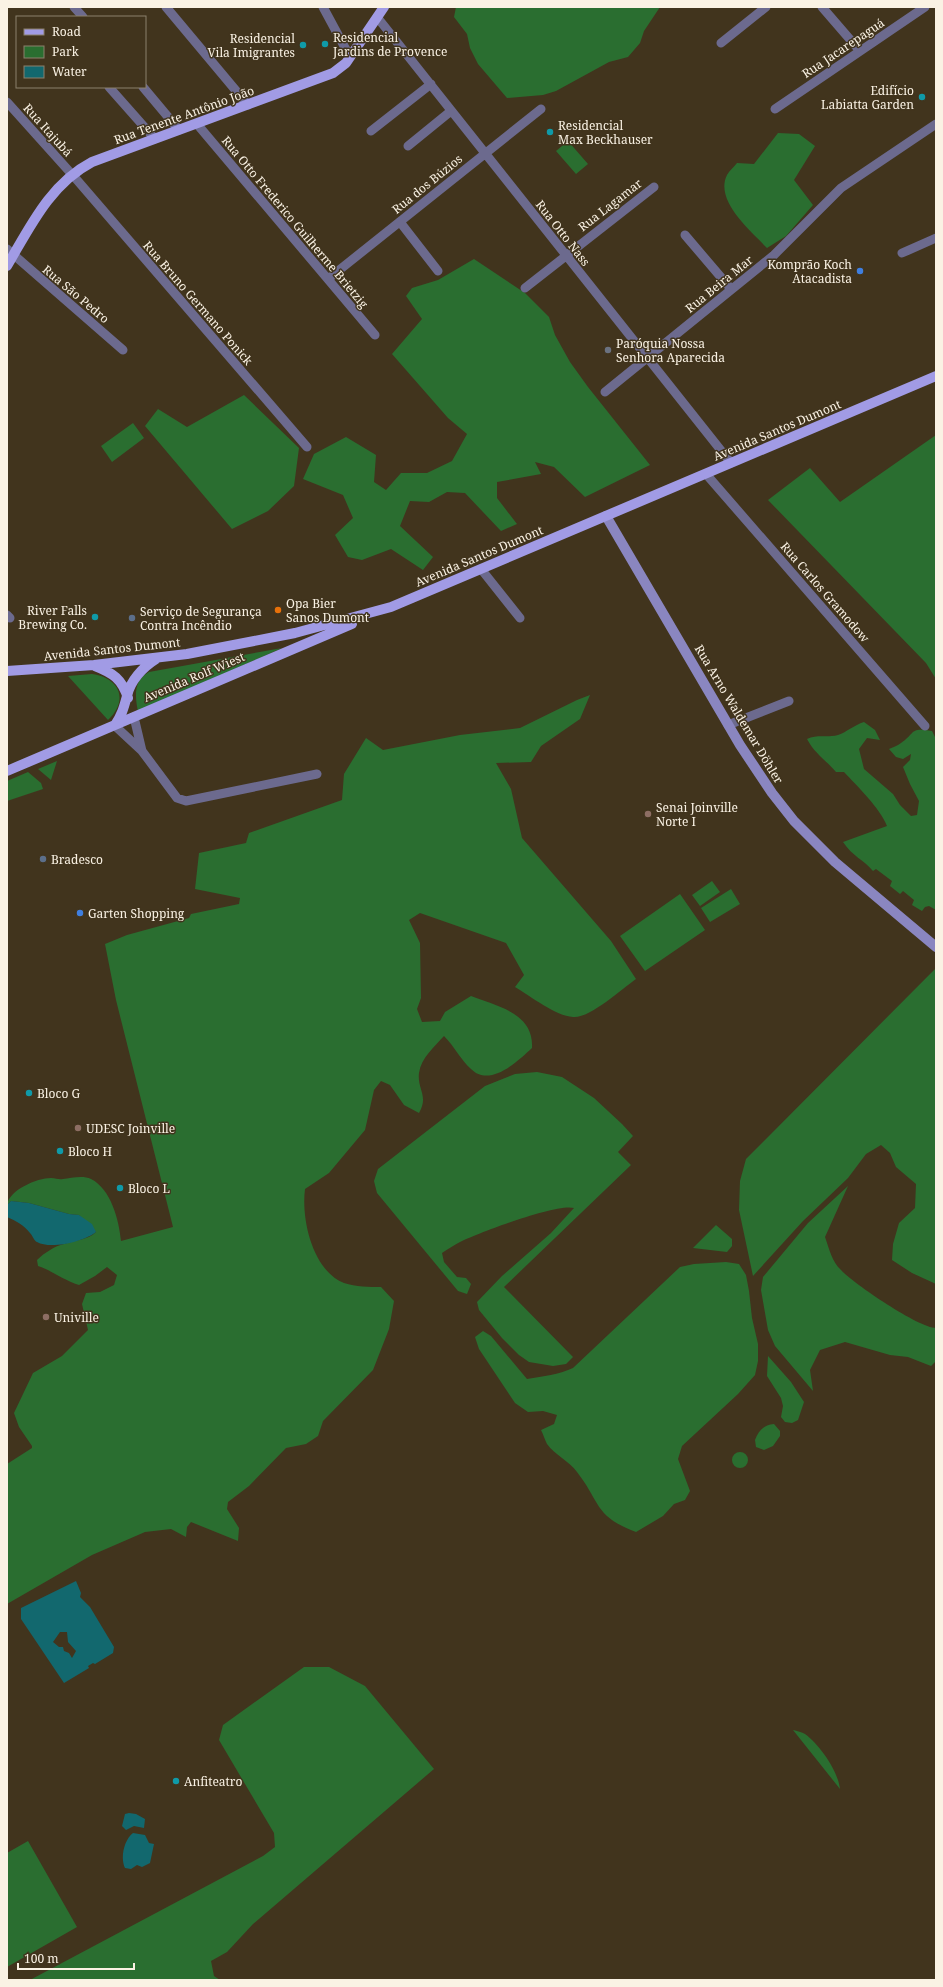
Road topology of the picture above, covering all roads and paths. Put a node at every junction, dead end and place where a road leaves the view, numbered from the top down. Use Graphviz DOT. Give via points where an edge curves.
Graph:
graph roads {
  1 [pos="74,7"];
  2 [pos="166,7"];
  3 [pos="323,7"];
  4 [pos="384,7"];
  5 [pos="766,7"];
  6 [pos="822,7"];
  7 [pos="925,7"];
  8 [pos="82,16"];
  9 [pos="377,17"];
  10 [pos="721,43"];
  11 [pos="860,51"];
  12 [pos="350,57"];
  13 [pos="430,84"];
  14 [pos="110,88"];
  15 [pos="143,88"];
  16 [pos="7,102"];
  17 [pos="248,105"];
  18 [pos="542,109"];
  19 [pos="775,109"];
  20 [pos="451,111"];
  21 [pos="197,124"];
  22 [pos="936,124"];
  23 [pos="179,130"];
  24 [pos="371,131"];
  25 [pos="155,139"];
  26 [pos="408,146"];
  27 [pos="485,154"];
  28 [pos="72,174"];
  29 [pos="654,187"];
  30 [pos="400,222"];
  31 [pos="685,235"];
  32 [pos="936,238"];
  33 [pos="10,253"];
  34 [pos="902,253"];
  35 [pos="566,255"];
  36 [pos="7,266"];
  37 [pos="438,271"];
  38 [pos="328,279"];
  39 [pos="525,288"];
  40 [pos="732,290"];
  41 [pos="375,335"];
  42 [pos="123,350"];
  43 [pos="647,358"];
  44 [pos="936,376"];
  45 [pos="605,392"];
  46 [pos="307,447"];
  47 [pos="731,463"];
  48 [pos="706,474"];
  49 [pos="606,516"];
  50 [pos="481,569"];
  51 [pos="391,607"];
  52 [pos="520,618"];
  53 [pos="156,659"];
  54 [pos="94,665"];
  55 [pos="7,671"];
  56 [pos="127,695"];
  57 [pos="789,701"];
  58 [pos="134,717"];
  59 [pos="114,725"];
  60 [pos="728,725"];
  61 [pos="926,726"];
  62 [pos="142,751"];
  63 [pos="7,771"];
  64 [pos="317,774"];
  65 [pos="936,947"];
  1 -- 8 [label="street"];
  2 -- 17 [label="street"];
  3 -- 12 [label="street"];
  4 -- 9 [label="main road, Rua Tenente Antônio João"];
  5 -- 10 [label="street"];
  6 -- 11 [label="street"];
  7 -- 11 [label="street, Rua Jacarepaguá"];
  9 -- 12 [label="main road, Rua Tenente Antônio João"];
  9 -- 13 [label="street, Rua Otto Nass"];
  11 -- 19 [label="street, Rua Jacarepaguá"];
  12 -- 17 [label="main road, Rua Tenente Antônio João" via="341,68 324,77"];
  13 -- 20 [label="street, Rua Otto Nass"];
  13 -- 24 [label="street"];
  14 -- 25 [label="street"];
  15 -- 23 [label="street"];
  16 -- 28 [label="street, Rua Itajubá"];
  17 -- 21 [label="main road, Rua Tenente Antônio João"];
  18 -- 27 [label="street, Rua dos Búzios"];
  20 -- 26 [label="street"];
  20 -- 27 [label="street, Rua Otto Nass"];
  21 -- 23 [label="main road, Rua Tenente Antônio João"];
  21 -- 38 [label="street, Rua Otto Frederico Guilherme Brietzig"];
  22 -- 40 [label="street, Rua Beira Mar" via="841,188 787,244"];
  23 -- 25 [label="main road, Rua Tenente Antônio João"];
  25 -- 28 [label="main road, Rua Tenente Antônio João" via="92,162"];
  27 -- 30 [label="street, Rua dos Búzios"];
  27 -- 35 [label="street, Rua Otto Nass"];
  28 -- 33 [label="main road, Rua Tenente Antônio João" via="43,206"];
  28 -- 46 [label="street, Rua Bruno Germano Ponick"];
  29 -- 35 [label="street, Rua Lagamar"];
  30 -- 37 [label="street"];
  30 -- 38 [label="street, Rua dos Búzios"];
  31 -- 40 [label="street"];
  32 -- 34 [label="street"];
  33 -- 36 [label="main road, Rua Tenente Antônio João"];
  33 -- 42 [label="street, Rua São Pedro"];
  35 -- 39 [label="street, Rua Lagamar"];
  35 -- 43 [label="street, Rua Otto Nass"];
  38 -- 41 [label="street, Rua Otto Frederico Guilherme Brietzig"];
  40 -- 43 [label="street, Rua Beira Mar"];
  43 -- 45 [label="street, Rua Beira Mar"];
  43 -- 47 [label="street, Rua Otto Nass"];
  44 -- 47 [label="main road, Avenida Santos Dumont"];
  47 -- 48 [label="main road, Avenida Santos Dumont"];
  48 -- 49 [label="main road, Avenida Santos Dumont"];
  48 -- 61 [label="street, Rua Carlos Gramodow"];
  49 -- 50 [label="main road, Avenida Santos Dumont"];
  49 -- 60 [label="main road, Rua Arno Waldemar Döhler"];
  50 -- 51 [label="main road, Avenida Santos Dumont"];
  50 -- 52 [label="street"];
  51 -- 53 [label="main road, Avenida Santos Dumont" via="295,633"];
  51 -- 58 [label="main road, Avenida Rolf Wiest"];
  53 -- 54 [label="main road, Avenida Santos Dumont"];
  53 -- 56 [label="main road" via="138,674"];
  54 -- 55 [label="main road, Avenida Santos Dumont"];
  54 -- 56 [label="main road" via="117,676"];
  56 -- 58 [label="main road"];
  56 -- 59 [label="main road" via="124,710"];
  57 -- 60 [label="street"];
  58 -- 59 [label="main road, Avenida Rolf Wiest"];
  58 -- 62 [label="street"];
  59 -- 62 [label="street"];
  59 -- 63 [label="main road, Avenida Rolf Wiest"];
  60 -- 65 [label="main road, Rua Arno Waldemar Döhler" via="759,775 794,821 857,882"];
  62 -- 64 [label="street" via="181,800"];
}
